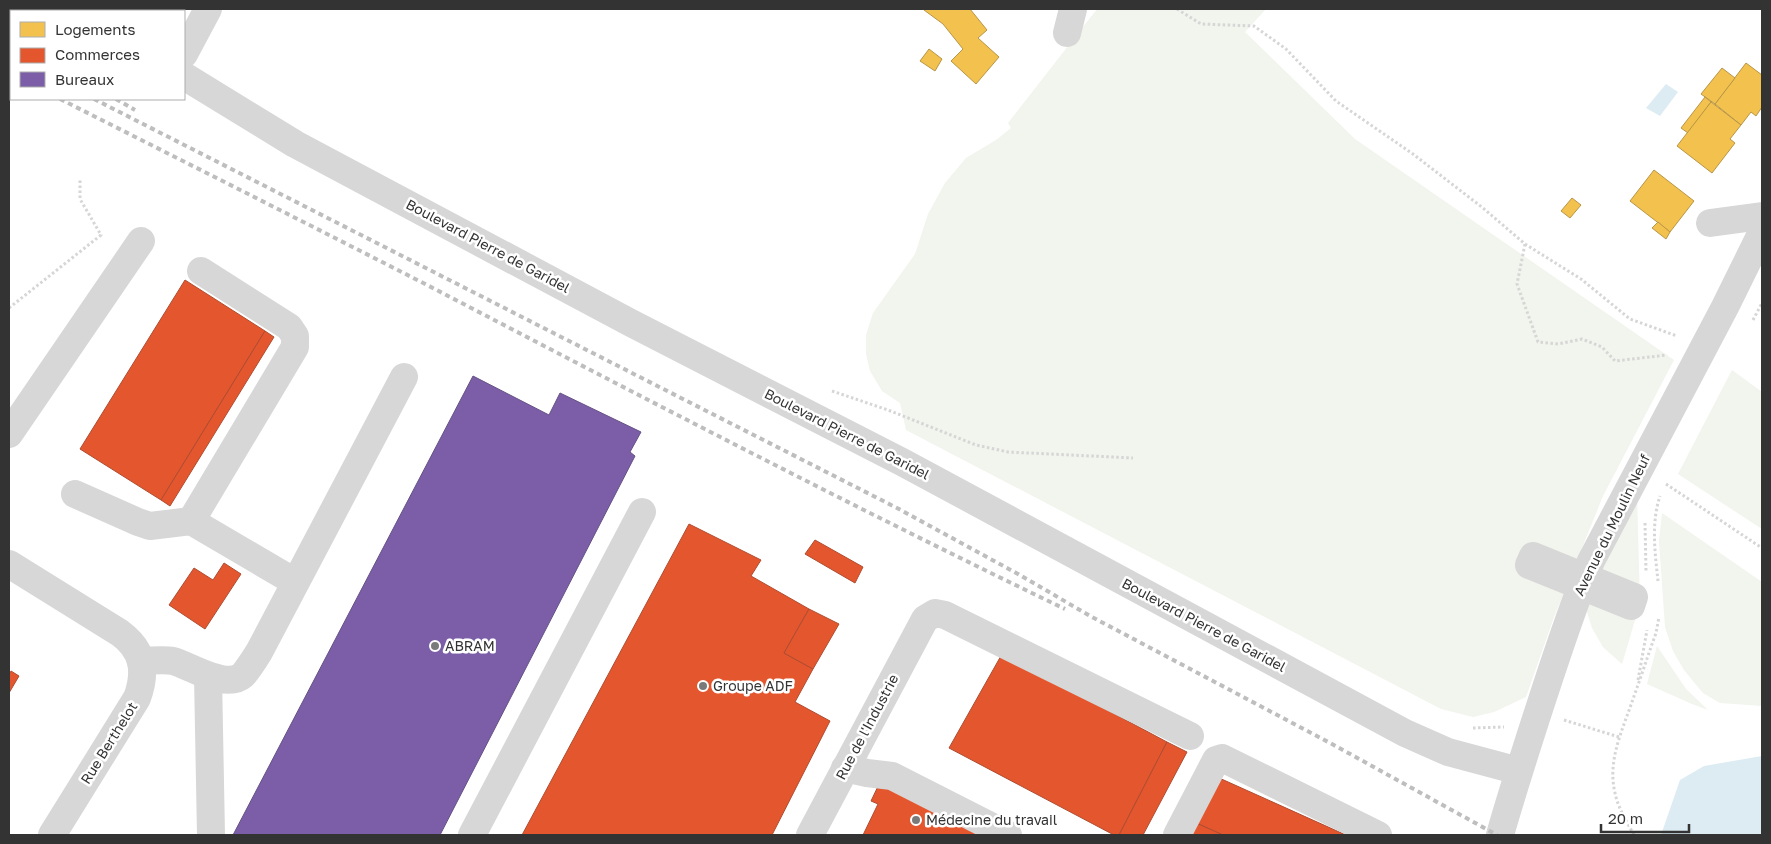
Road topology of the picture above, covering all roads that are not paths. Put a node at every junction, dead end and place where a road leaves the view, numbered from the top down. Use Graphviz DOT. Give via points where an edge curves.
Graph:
graph roads {
  1 [pos="208,9"];
  2 [pos="185,52"];
  3 [pos="185,77"];
  4 [pos="1762,216"];
  5 [pos="1710,223"];
  6 [pos="1762,232"];
  7 [pos="141,241"];
  8 [pos="201,271"];
  9 [pos="404,377"];
  10 [pos="9,434"];
  11 [pos="75,494"];
  12 [pos="642,512"];
  13 [pos="191,521"];
  14 [pos="9,564"];
  15 [pos="295,582"];
  16 [pos="141,661"];
  17 [pos="208,676"];
  18 [pos="1190,736"];
  19 [pos="845,768"];
  20 [pos="1518,771"];
  21 [pos="52,835"];
  22 [pos="211,835"];
  23 [pos="472,835"];
  24 [pos="810,835"];
  25 [pos="1008,835"];
  26 [pos="1177,835"];
  27 [pos="1378,835"];
  28 [pos="1500,835"];
  1 -- 2 [label="street"];
  3 -- 20 [label="street, Boulevard Pierre de Garidel" via="312,154 902,462 1404,733 1448,752"];
  4 -- 5 [label="street"];
  6 -- 20 [label="street, Avenue du Moulin Neuf" via="1583,582"];
  7 -- 10 [label="street"];
  8 -- 13 [label="street" via="290,327 295,336 295,347"];
  9 -- 15 [label="street"];
  11 -- 13 [label="street" via="150,526"];
  12 -- 23 [label="street"];
  13 -- 15 [label="street"];
  14 -- 16 [label="street" via="120,633 131,642"];
  15 -- 17 [label="street" via="259,652 242,676 230,680"];
  16 -- 17 [label="street" via="174,662"];
  16 -- 21 [label="street, Rue Berthelot" via="143,675 137,698"];
  17 -- 22 [label="street"];
  18 -- 19 [label="street, Rue de l'Industrie" via="945,615 935,613 925,619"];
  19 -- 24 [label="street, Rue de l'Industrie"];
  19 -- 25 [label="street" via="892,776"];
  20 -- 28 [label="street, Avenue du Moulin Neuf"];
  26 -- 27 [label="street" via="1214,764 1222,758"];
}
